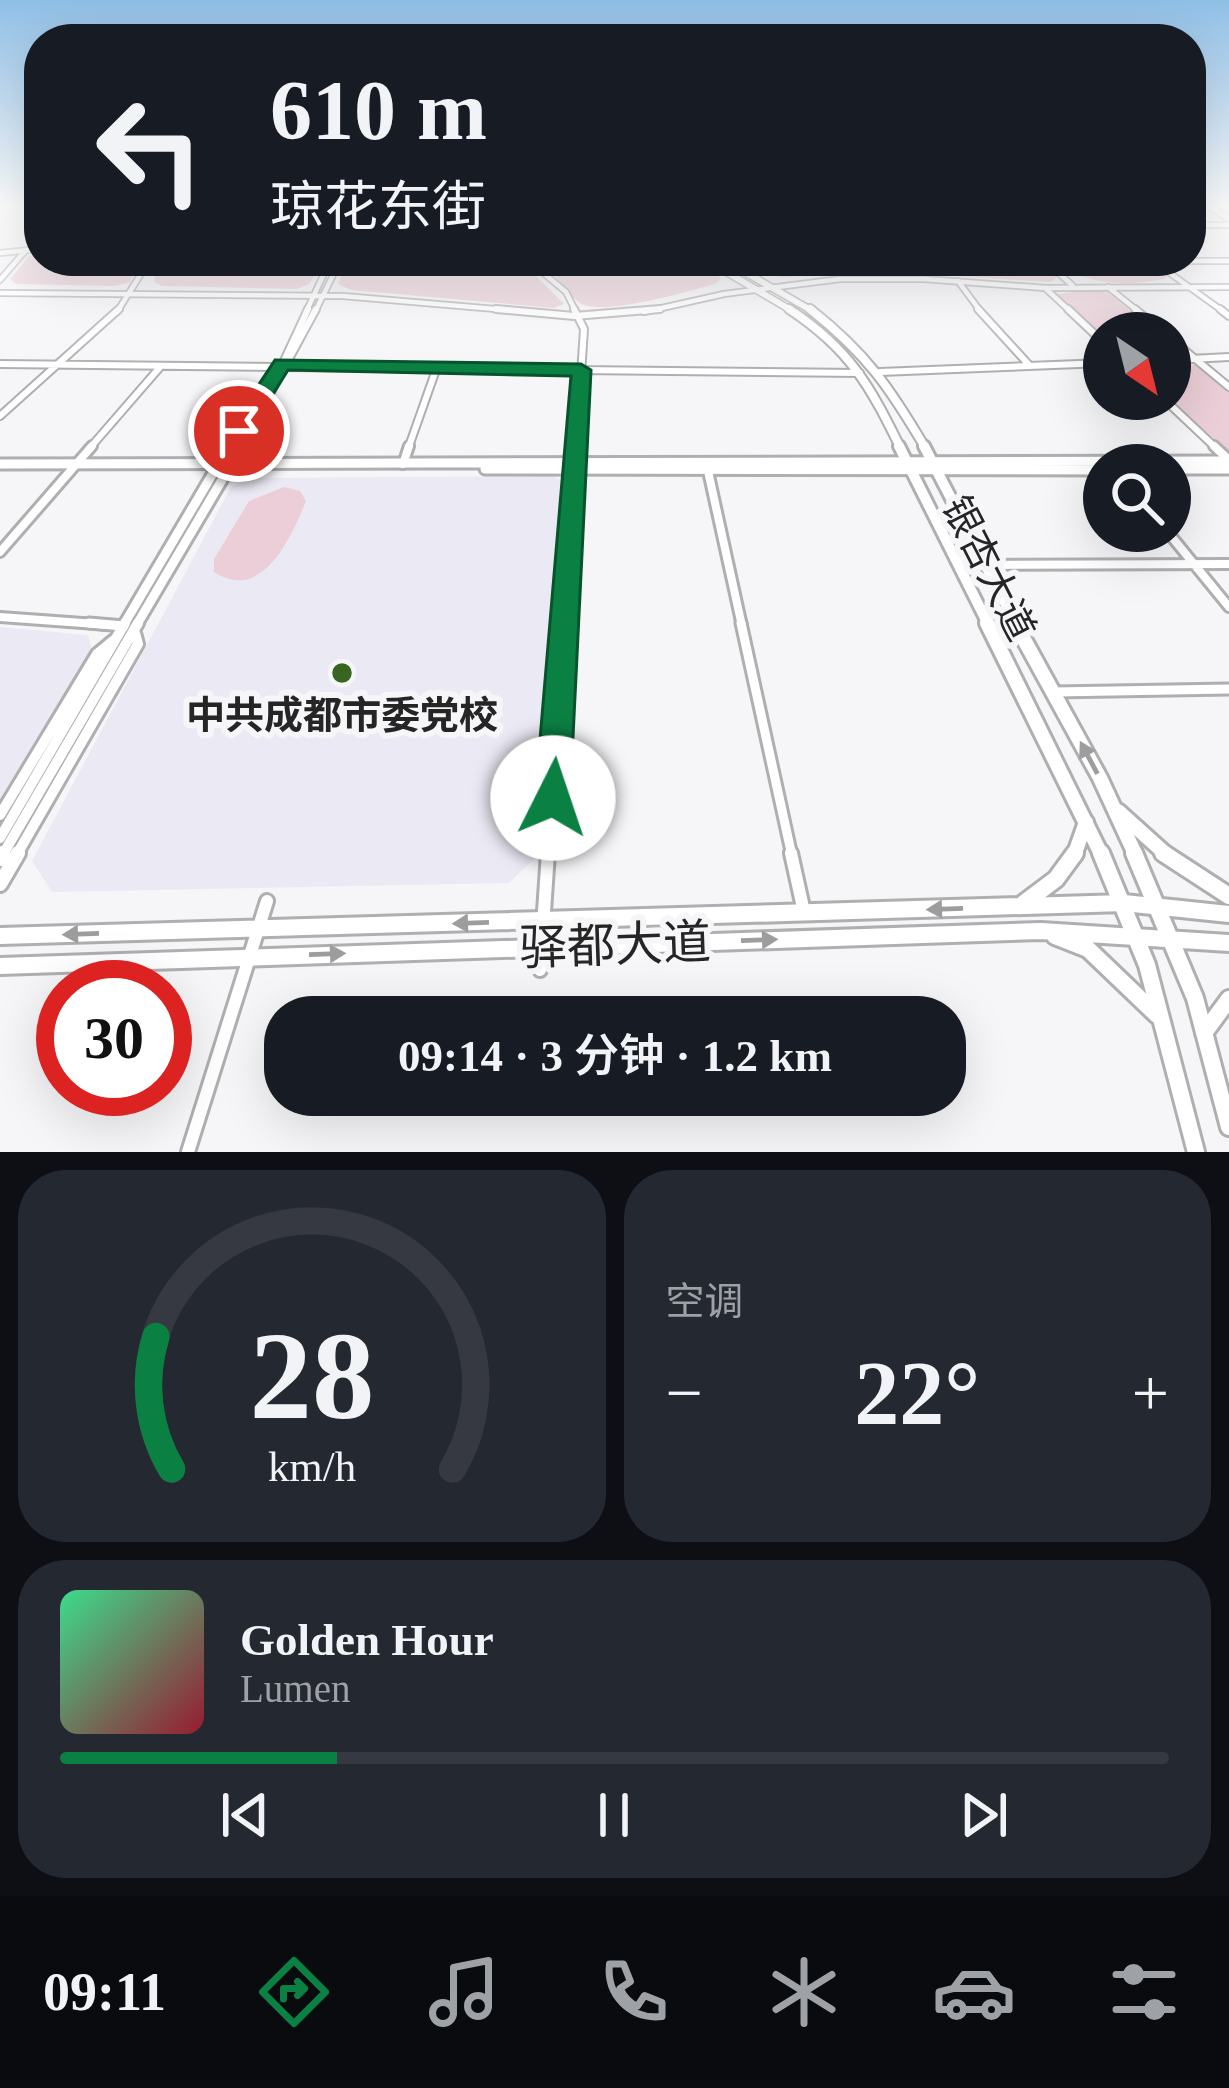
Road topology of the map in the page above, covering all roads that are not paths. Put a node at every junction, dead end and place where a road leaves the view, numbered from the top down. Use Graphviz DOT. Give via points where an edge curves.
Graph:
graph roads {
  1 [pos="142,276"];
  2 [pos="327,276"];
  3 [pos="545,276"];
  4 [pos="739,276"];
  5 [pos="746,276"];
  6 [pos="888,276"];
  7 [pos="917,276"];
  8 [pos="1062,276"];
  9 [pos="1174,276"];
  10 [pos="958,281"];
  11 [pos="0,284"];
  12 [pos="1186,285"];
  13 [pos="760,286"];
  14 [pos="1073,286"];
  15 [pos="1108,286"];
  16 [pos="1229,286"];
  17 [pos="1046,288"];
  18 [pos="134,291"];
  19 [pos="318,293"];
  20 [pos="1139,312"];
  21 [pos="580,314"];
  22 [pos="1229,316"];
  23 [pos="1083,323"];
  24 [pos="1191,356"];
  25 [pos="1229,357"];
  26 [pos="1191,359"];
  27 [pos="1195,359"];
  28 [pos="1083,363"];
  29 [pos="0,364"];
  30 [pos="59,364"];
  31 [pos="161,364"];
  32 [pos="286,365"];
  33 [pos="1030,366"];
  34 [pos="437,367"];
  35 [pos="581,370"];
  36 [pos="880,372"];
  37 [pos="861,373"];
  38 [pos="1229,387"];
  39 [pos="0,416"];
  40 [pos="1185,420"];
  41 [pos="1229,463"];
  42 [pos="403,464"];
  43 [pos="0,466"];
  44 [pos="576,466"];
  45 [pos="910,466"];
  46 [pos="936,466"];
  47 [pos="74,467"];
  48 [pos="222,467"];
  49 [pos="1191,467"];
  50 [pos="1083,470"];
  51 [pos="708,471"];
  52 [pos="0,552"];
  53 [pos="1184,552"];
  54 [pos="1194,564"];
  55 [pos="1229,564"];
  56 [pos="983,565"];
  57 [pos="1229,607"];
  58 [pos="0,617"];
  59 [pos="130,630"];
  60 [pos="1229,689"];
  61 [pos="1054,692"];
  62 [pos="49,767"];
  63 [pos="1113,806"];
  64 [pos="0,815"];
  65 [pos="1087,819"];
  66 [pos="0,838"];
  67 [pos="0,860"];
  68 [pos="0,884"];
  69 [pos="1229,896"];
  70 [pos="267,901"];
  71 [pos="1124,903"];
  72 [pos="1019,907"];
  73 [pos="1159,907"];
  74 [pos="805,913"];
  75 [pos="1229,914"];
  76 [pos="544,921"];
  77 [pos="260,929"];
  78 [pos="1041,931"];
  79 [pos="0,936"];
  80 [pos="1138,938"];
  81 [pos="1173,941"];
  82 [pos="1229,944"];
  83 [pos="543,946"];
  84 [pos="251,957"];
  85 [pos="0,966"];
  86 [pos="540,970"];
  87 [pos="1229,998"];
  88 [pos="1164,1026"];
  89 [pos="1204,1033"];
  90 [pos="1229,1127"];
  91 [pos="188,1152"];
  92 [pos="1196,1152"];
  1 -- 18 [label="street"];
  2 -- 19 [label="street"];
  3 -- 21 [label="street"];
  4 -- 13 [label="main road, 银杏大道"];
  5 -- 13 [label="main road, 银杏大道"];
  6 -- 13 [label="street"];
  7 -- 14 [label="street"];
  8 -- 14 [label="street"];
  9 -- 12 [label="street"];
  10 -- 13 [label="street"];
  10 -- 17 [label="street"];
  10 -- 33 [label="street"];
  11 -- 18 [label="street"];
  12 -- 14 [label="street"];
  12 -- 15 [label="street"];
  12 -- 16 [label="street"];
  12 -- 22 [label="street"];
  13 -- 21 [label="street" via="649,312"];
  13 -- 36 [label="main road, 银杏大道" via="844,333"];
  13 -- 37 [label="main road, 银杏大道" via="830,337"];
  14 -- 15 [label="street"];
  14 -- 17 [label="street"];
  15 -- 20 [label="street"];
  17 -- 23 [label="street"];
  18 -- 19 [label="street"];
  18 -- 30 [label="street"];
  19 -- 21 [label="street"];
  19 -- 32 [label="street"];
  21 -- 35 [label="street"];
  24 -- 27 [label="street"];
  25 -- 27 [label="street"];
  26 -- 27 [label="street"];
  27 -- 38 [label="street"];
  28 -- 33 [label="street"];
  29 -- 30 [label="street"];
  30 -- 31 [label="street"];
  30 -- 39 [label="street"];
  31 -- 32 [label="street"];
  31 -- 47 [label="street"];
  32 -- 34 [label="street"];
  32 -- 48 [label="street"];
  33 -- 36 [label="street"];
  34 -- 35 [label="street"];
  34 -- 42 [label="street"];
  35 -- 37 [label="street"];
  35 -- 44 [label="street"];
  36 -- 46 [label="main road, 银杏大道"];
  37 -- 45 [label="main road, 银杏大道"];
  40 -- 41 [label="street"];
  41 -- 46 [label="street"];
  41 -- 49 [label="street"];
  42 -- 44 [label="street"];
  42 -- 48 [label="street"];
  43 -- 47 [label="street"];
  44 -- 45 [label="street"];
  44 -- 48 [label="street"];
  44 -- 51 [label="street"];
  44 -- 76 [label="street"];
  45 -- 46 [label="street"];
  45 -- 51 [label="street"];
  45 -- 65 [label="main road, 银杏大道"];
  46 -- 50 [label="street"];
  46 -- 56 [label="main road, 银杏大道"];
  47 -- 48 [label="street"];
  47 -- 52 [label="street"];
  48 -- 59 [label="street"];
  51 -- 74 [label="street"];
  53 -- 54 [label="street"];
  54 -- 55 [label="street"];
  54 -- 56 [label="street"];
  54 -- 57 [label="street"];
  56 -- 61 [label="main road, 银杏大道"];
  58 -- 59 [label="street"];
  59 -- 62 [label="street"];
  59 -- 64 [label="street" via="98,654"];
  59 -- 68 [label="street" via="138,644"];
  60 -- 61 [label="street"];
  63 -- 61 [label="main road, 银杏大道, one-way"];
  62 -- 66 [label="street"];
  62 -- 67 [label="street"];
  63 -- 69 [label="main road" via="1155,848"];
  63 -- 73 [label="main road, 银杏大道"];
  65 -- 71 [label="main road, 银杏大道"];
  65 -- 72 [label="main road" via="1061,879"];
  70 -- 77 [label="street"];
  71 -- 72 [label="main road, 驿都大道"];
  71 -- 73 [label="main road, 驿都大道"];
  71 -- 80 [label="main road, 银杏大道"];
  72 -- 74 [label="main road, 驿都大道, one-way"];
  73 -- 75 [label="main road, 驿都大道"];
  73 -- 81 [label="main road, 银杏大道"];
  74 -- 76 [label="main road, 驿都大道"];
  76 -- 77 [label="main road, 驿都大道, one-way"];
  76 -- 83 [label="street"];
  77 -- 79 [label="main road, 驿都大道, one-way"];
  77 -- 84 [label="street"];
  78 -- 80 [label="main road, 驿都大道"];
  83 -- 78 [label="main road, 驿都大道, one-way"];
  78 -- 88 [label="main road" via="1088,949"];
  80 -- 81 [label="main road, 驿都大道"];
  80 -- 88 [label="main road, 银杏大道"];
  81 -- 82 [label="main road, 驿都大道"];
  81 -- 89 [label="main road, 银杏大道"];
  84 -- 83 [label="main road, 驿都大道, one-way"];
  83 -- 86 [label="street"];
  84 -- 85 [label="main road, 驿都大道"];
  84 -- 91 [label="street"];
  87 -- 89 [label="main road"];
  88 -- 92 [label="main road, 银杏大道"];
  89 -- 90 [label="main road, 银杏大道"];
}
